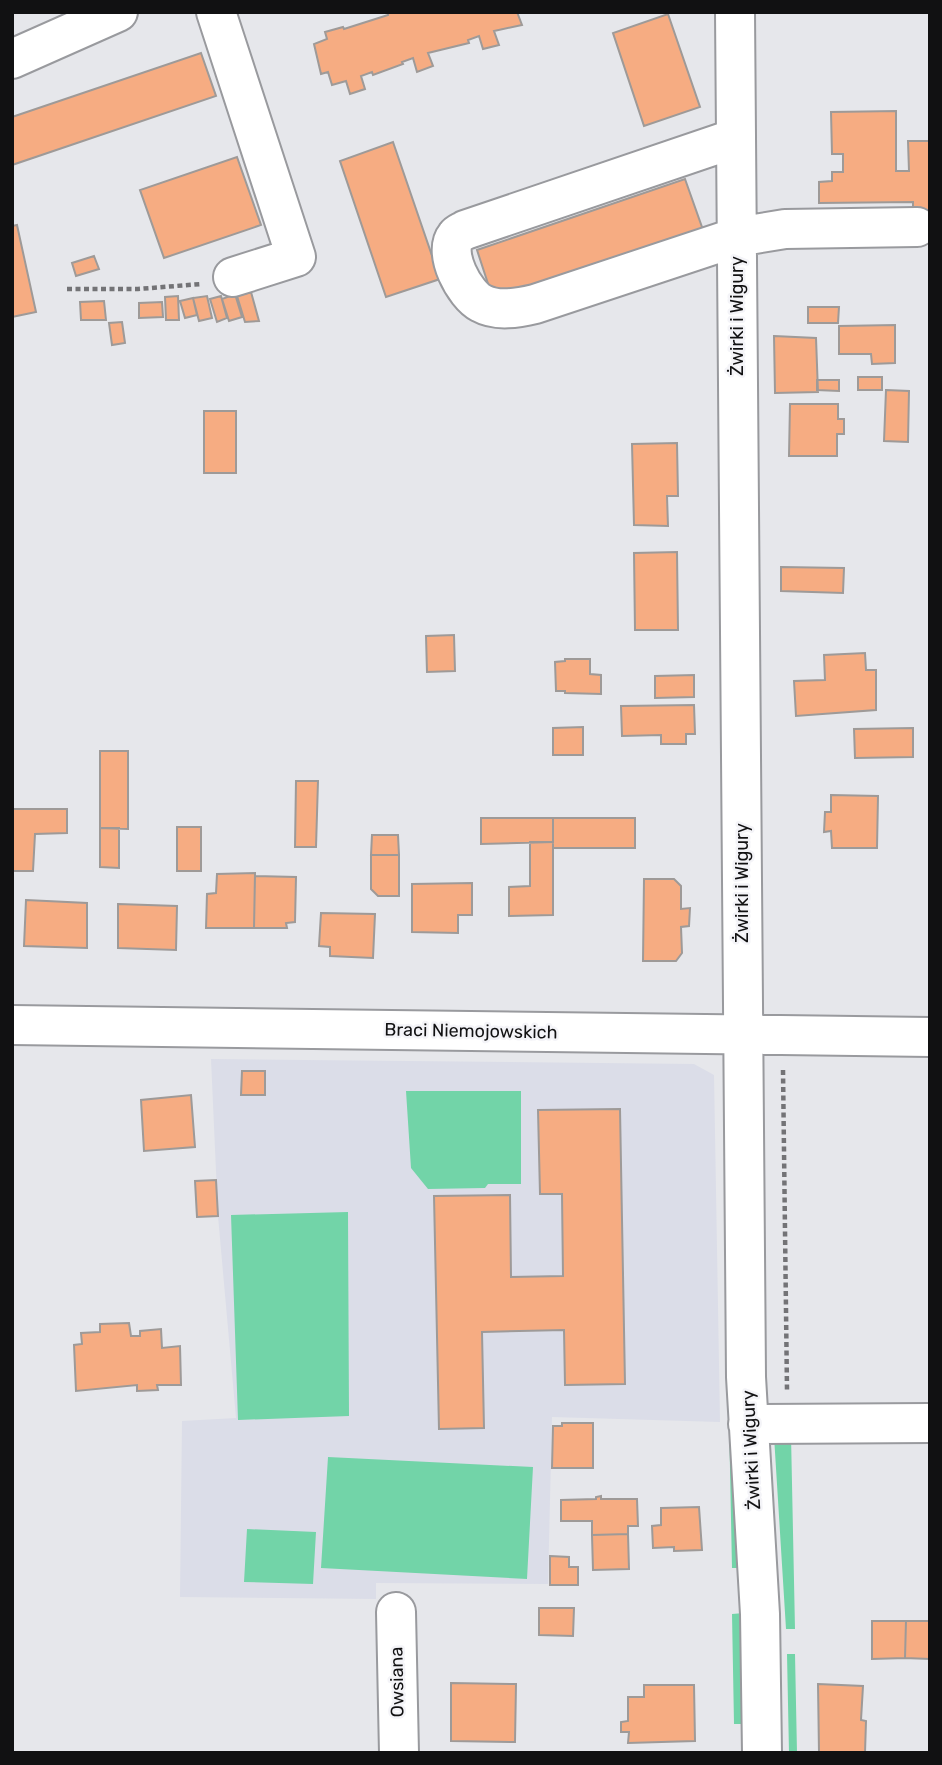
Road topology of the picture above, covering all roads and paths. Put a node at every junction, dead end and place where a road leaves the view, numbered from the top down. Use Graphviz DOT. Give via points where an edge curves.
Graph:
graph roads {
  1 [pos="118,12"];
  2 [pos="216,12"];
  3 [pos="736,12"];
  4 [pos="48,26"];
  5 [pos="12,59"];
  6 [pos="736,138"];
  7 [pos="917,227"];
  8 [pos="737,237"];
  9 [pos="233,277"];
  10 [pos="67,289"];
  11 [pos="12,1025"];
  12 [pos="744,1035"];
  13 [pos="930,1037"];
  14 [pos="930,1423"];
  15 [pos="748,1424"];
  16 [pos="396,1612"];
  17 [pos="399,1753"];
  18 [pos="762,1753"];
  1 -- 4 [label="street"];
  2 -- 9 [label="street" via="296,257"];
  3 -- 6 [label="street, Żwirki i Wigury"];
  4 -- 5 [label="street"];
  6 -- 8 [label="street, Żwirki i Wigury"];
  6 -- 8 [label="street" via="465,230 456,236 452,259 470,295 494,308 515,308"];
  7 -- 8 [label="street" via="785,229"];
  8 -- 12 [label="street, Żwirki i Wigury"];
  9 -- 10 [label="path" via="178,287"];
  11 -- 12 [label="street, Braci Niemojowskich"];
  12 -- 13 [label="street, Braci Niemojowskich"];
  12 -- 15 [label="street, Żwirki i Wigury"];
  14 -- 15 [label="street"];
  15 -- 18 [label="street, Żwirki i Wigury" via="760,1614"];
  16 -- 17 [label="street, Owsiana"];
}
